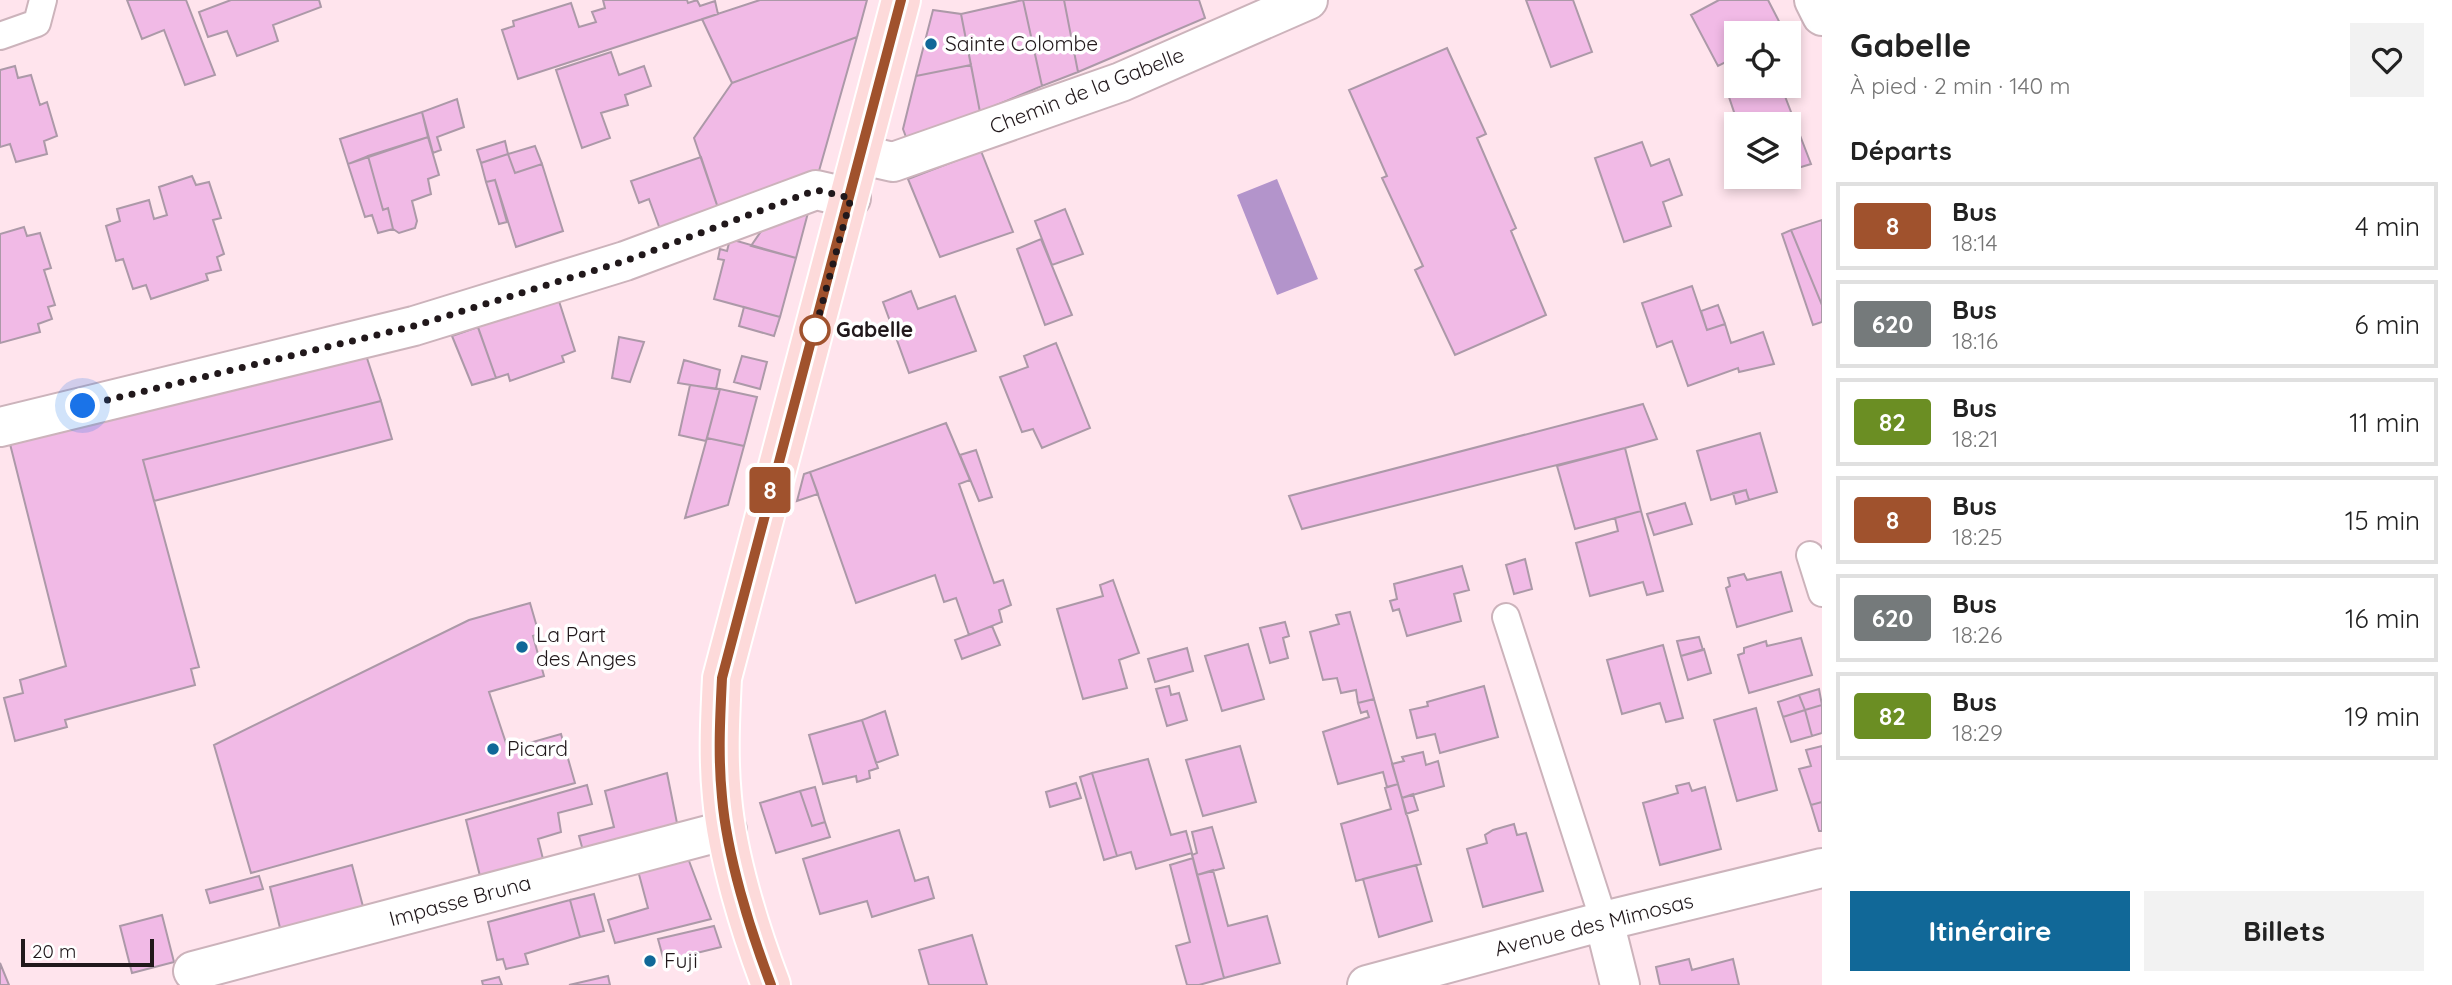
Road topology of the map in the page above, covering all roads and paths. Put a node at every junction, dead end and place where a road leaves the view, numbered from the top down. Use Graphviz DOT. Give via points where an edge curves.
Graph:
graph roads {
  1 [pos="43,0"];
  2 [pos="901,0"];
  3 [pos="1308,0"];
  4 [pos="1814,0"];
  5 [pos="1822,16"];
  6 [pos="0,36"];
  7 [pos="862,155"];
  8 [pos="851,198"];
  9 [pos="0,427"];
  10 [pos="1810,555"];
  11 [pos="1822,593"];
  12 [pos="1506,617"];
  13 [pos="727,830"];
  14 [pos="1822,868"];
  15 [pos="1604,921"];
  16 [pos="193,971"];
  17 [pos="771,985"];
  18 [pos="1367,985"];
  19 [pos="1620,985"];
  1 -- 6 [label="lane" via="37,23"];
  2 -- 7 [label="main road"];
  3 -- 7 [label="street, Chemin de la Gabelle" via="1121,82 893,162"];
  4 -- 5 [label="street"];
  7 -- 8 [label="main road"];
  8 -- 9 [label="street" via="816,190 625,261 414,326"];
  8 -- 13 [label="main road" via="722,678 719,749"];
  10 -- 11 [label="lane"];
  12 -- 15 [label="lane"];
  13 -- 16 [label="street, Impasse Bruna"];
  13 -- 17 [label="main road"];
  14 -- 15 [label="street, Avenue des Mimosas"];
  15 -- 18 [label="street, Avenue des Mimosas"];
  15 -- 19 [label="street"];
}
